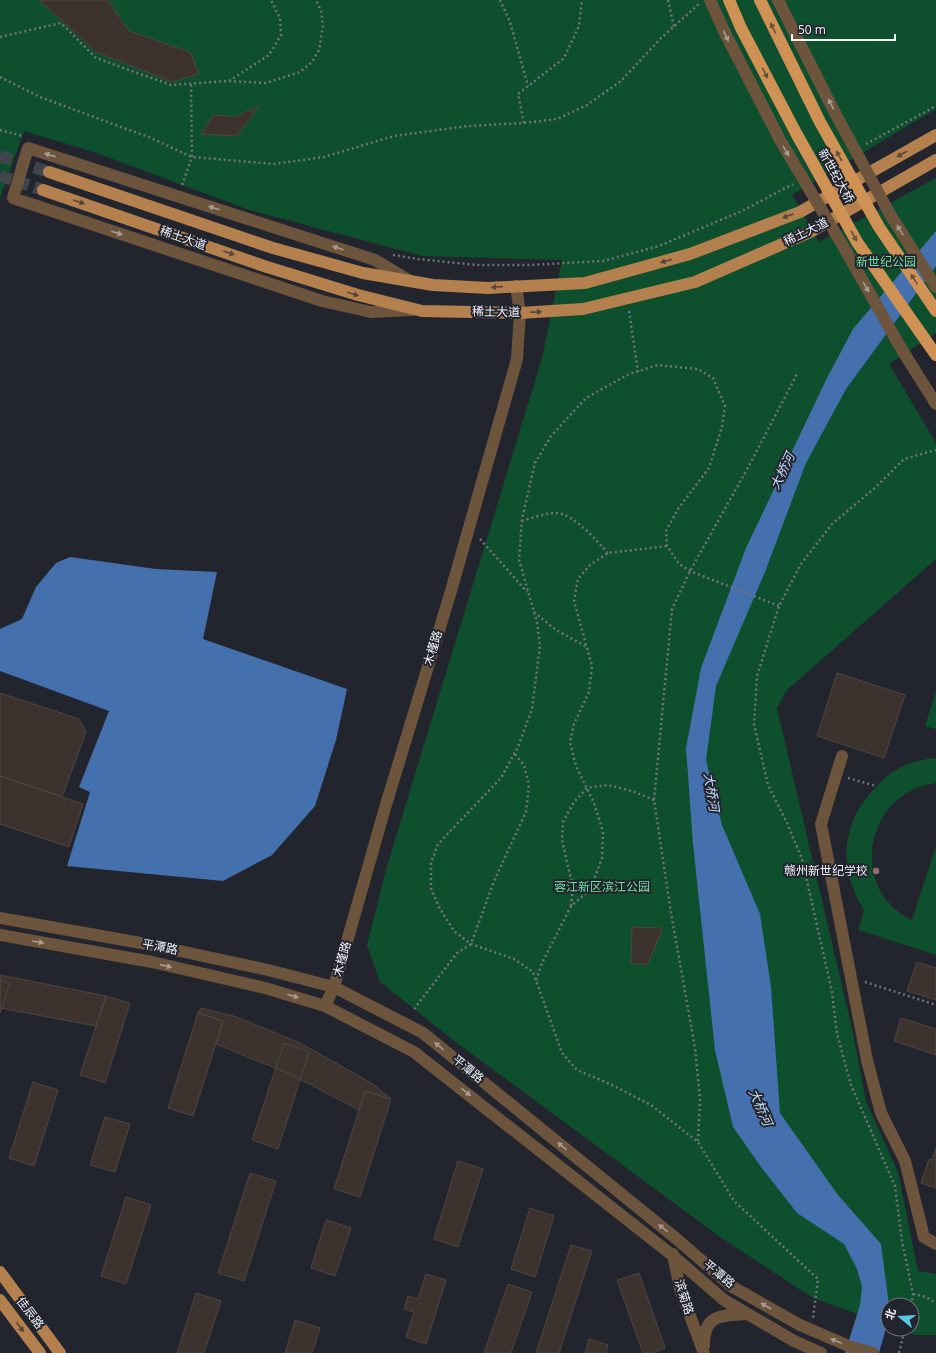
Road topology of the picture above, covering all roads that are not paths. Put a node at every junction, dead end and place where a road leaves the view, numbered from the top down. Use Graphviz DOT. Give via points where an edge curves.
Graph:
graph roads {
  1 [pos="729,0"];
  2 [pos="760,0"];
  3 [pos="778,0"];
  4 [pos="706,1"];
  5 [pos="936,135"];
  6 [pos="936,160"];
  7 [pos="49,172"];
  8 [pos="42,190"];
  9 [pos="411,281"];
  10 [pos="516,286"];
  11 [pos="936,287"];
  12 [pos="418,310"];
  13 [pos="936,311"];
  14 [pos="520,313"];
  15 [pos="936,355"];
  16 [pos="936,404"];
  17 [pos="842,756"];
  18 [pos="0,918"];
  19 [pos="0,935"];
  20 [pos="334,987"];
  21 [pos="326,1006"];
  22 [pos="678,1240"];
  23 [pos="936,1244"];
  24 [pos="672,1256"];
  25 [pos="0,1272"];
  26 [pos="0,1300"];
  27 [pos="748,1314"];
  28 [pos="40,1353"];
  29 [pos="60,1353"];
  30 [pos="704,1353"];
  31 [pos="821,1353"];
  32 [pos="873,1353"];
  1 -- 15 [label="highway, 新世纪大桥, one-way, bridge" via="796,133 857,242"];
  13 -- 2 [label="highway, 新世纪大桥, one-way, bridge" via="879,227 820,122"];
  11 -- 3 [label="street, one-way, bridge" via="887,209"];
  4 -- 16 [label="street, one-way, bridge" via="780,140"];
  5 -- 10 [label="main road, 稀土大道, one-way" via="800,212 690,254 585,283"];
  14 -- 6 [label="main road, 稀土大道, one-way" via="583,310 695,282 810,232"];
  7 -- 9 [label="main road, 稀土大道" via="273,248 363,273"];
  8 -- 12 [label="main road, 稀土大道, one-way" via="358,296"];
  10 -- 9 [label="main road, 稀土大道, one-way" via="488,288"];
  9 -- 12 [label="street, one-way" via="375,260 28,148 13,198 322,301 371,312"];
  10 -- 14 [label="street, 木槿路"];
  12 -- 14 [label="main road, 稀土大道"];
  14 -- 20 [label="street, 木槿路" via="517,359 451,591 384,808"];
  17 -- 23 [label="street" via="821,824 867,1060 881,1113 905,1161 924,1237"];
  18 -- 20 [label="street, 平潭路" via="152,945"];
  19 -- 21 [label="street, 平潭路, one-way" via="152,962 265,988"];
  20 -- 21 [label="street, 木槿路"];
  22 -- 20 [label="street, 平潭路, one-way" via="423,1033"];
  21 -- 24 [label="street, 平潭路, one-way" via="414,1052"];
  22 -- 24 [label="street"];
  32 -- 22 [label="street, 平潭路, one-way, bridge" via="851,1347 800,1326 731,1286"];
  24 -- 27 [label="street, 平潭路" via="724,1300"];
  24 -- 30 [label="street, 滨菊路" via="680,1288"];
  25 -- 29 [label="main road, 佳辰路"];
  26 -- 28 [label="main road, 佳辰路, one-way"];
  27 -- 30 [label="street" via="723,1315 710,1321 704,1334"];
  27 -- 31 [label="street, 平潭路, bridge" via="794,1341"];
}
